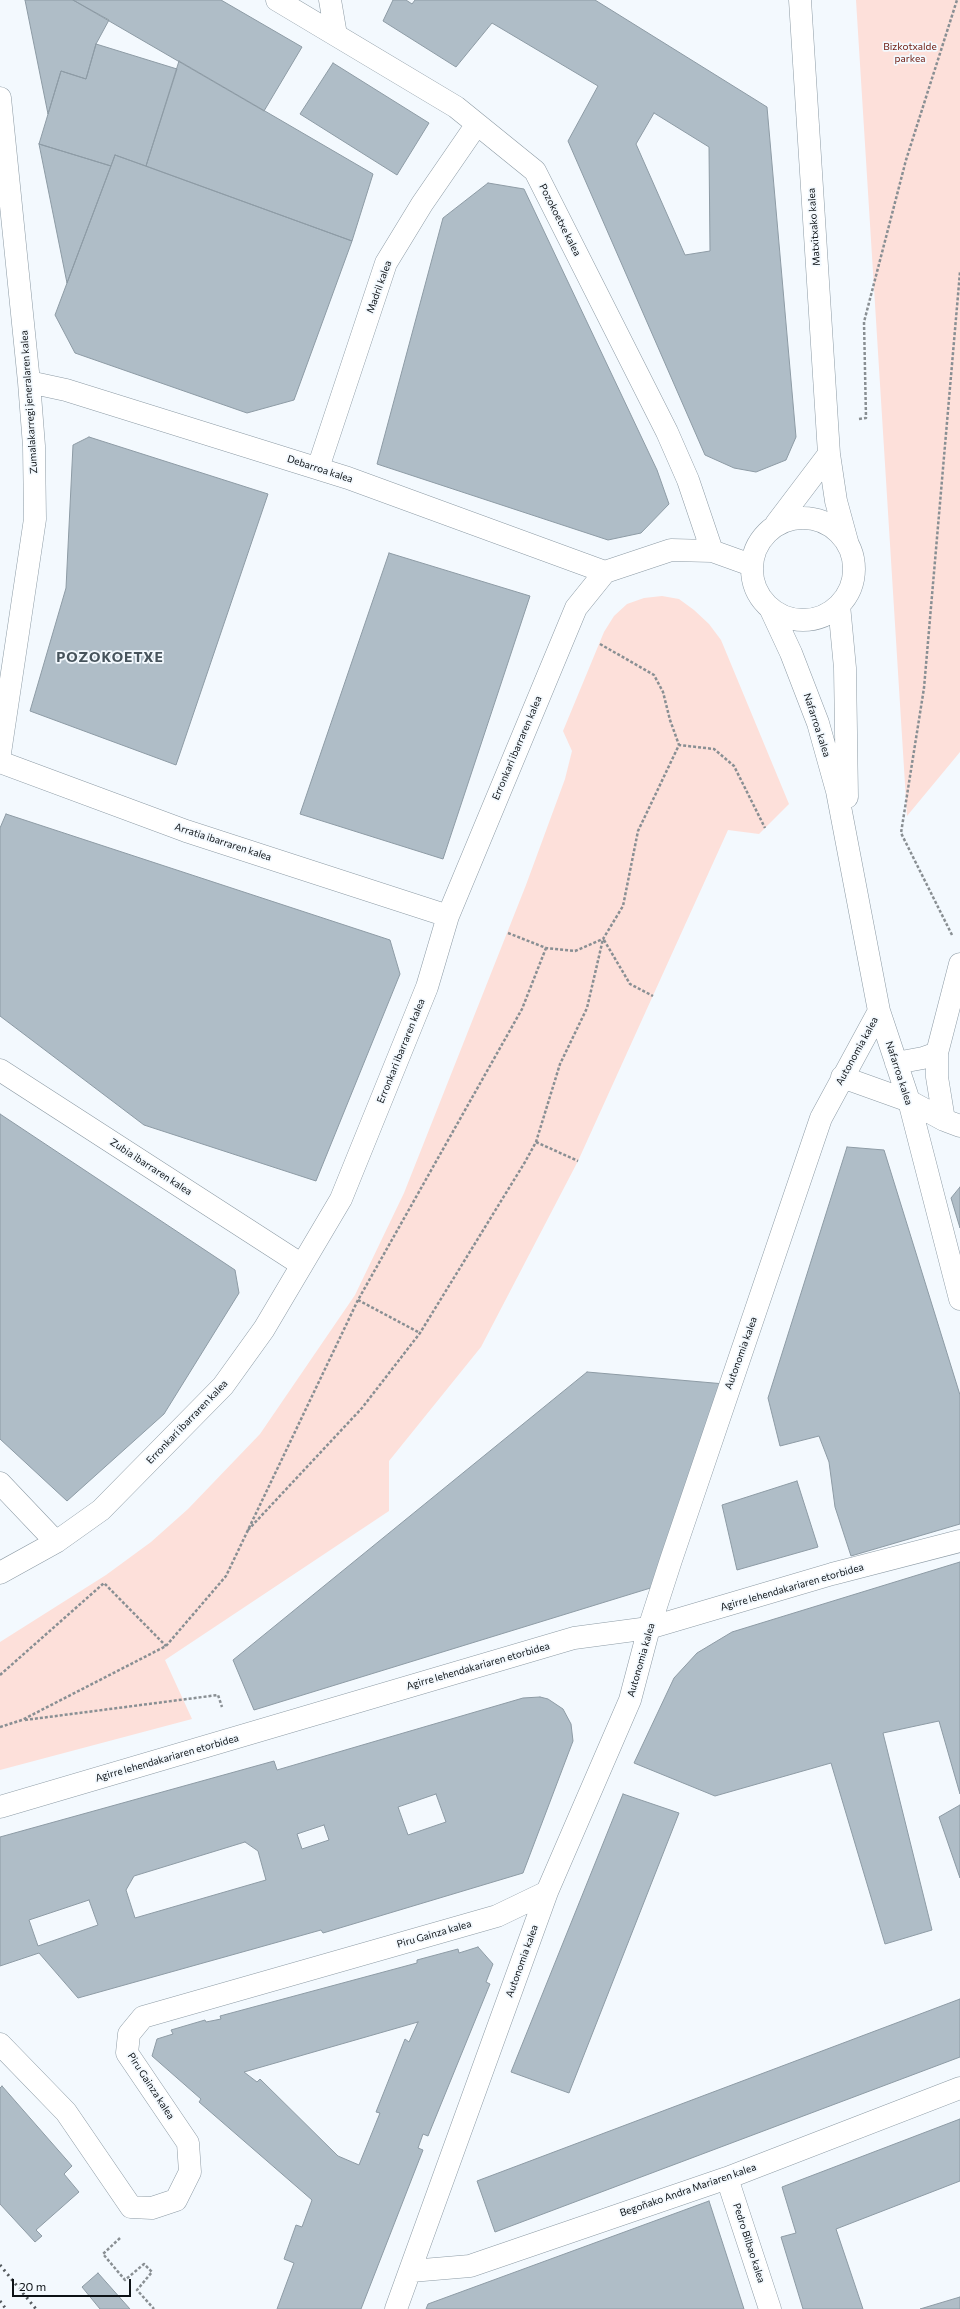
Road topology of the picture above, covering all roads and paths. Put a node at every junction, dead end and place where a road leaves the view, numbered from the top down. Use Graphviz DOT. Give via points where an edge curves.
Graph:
graph roads {
  1 [pos="277,0"];
  2 [pos="330,0"];
  3 [pos="800,0"];
  4 [pos="958,0"];
  5 [pos="336,35"];
  6 [pos="0,98"];
  7 [pos="477,124"];
  8 [pos="960,272"];
  9 [pos="29,382"];
  10 [pos="827,421"];
  11 [pos="829,454"];
  12 [pos="318,468"];
  13 [pos="776,524"];
  14 [pos="848,545"];
  15 [pos="712,551"];
  16 [pos="751,565"];
  17 [pos="605,572"];
  18 [pos="839,605"];
  19 [pos="771,610"];
  20 [pos="600,644"];
  21 [pos="679,745"];
  22 [pos="0,753"];
  23 [pos="0,762"];
  24 [pos="765,828"];
  25 [pos="849,844"];
  26 [pos="448,916"];
  27 [pos="508,933"];
  28 [pos="953,937"];
  29 [pos="603,940"];
  30 [pos="546,948"];
  31 [pos="960,964"];
  32 [pos="653,996"];
  33 [pos="879,1011"];
  34 [pos="937,1053"];
  35 [pos="896,1063"];
  36 [pos="0,1070"];
  37 [pos="842,1077"];
  38 [pos="909,1101"];
  39 [pos="952,1123"];
  40 [pos="536,1142"];
  41 [pos="922,1154"];
  42 [pos="578,1161"];
  43 [pos="302,1264"];
  44 [pos="960,1299"];
  45 [pos="358,1300"];
  46 [pos="420,1333"];
  47 [pos="0,1483"];
  48 [pos="246,1532"];
  49 [pos="960,1541"];
  50 [pos="56,1542"];
  51 [pos="0,1573"];
  52 [pos="649,1628"];
  53 [pos="166,1646"];
  54 [pos="0,1675"];
  55 [pos="222,1710"];
  56 [pos="22,1720"];
  57 [pos="0,1727"];
  58 [pos="0,1807"];
  59 [pos="547,1892"];
  60 [pos="0,2044"];
  61 [pos="960,2088"];
  62 [pos="727,2178"];
  63 [pos="115,2243"];
  64 [pos="411,2272"];
  65 [pos="154,2309"];
  66 [pos="396,2309"];
  67 [pos="770,2309"];
  1 -- 5 [label="street, Pozokoetxe kalea"];
  2 -- 5 [label="street"];
  3 -- 10 [label="street, Matxitxako kalea"];
  4 -- 10 [label="path" via="906,160 864,322 866,418"];
  5 -- 7 [label="street, Pozokoetxe kalea" via="456,107"];
  6 -- 9 [label="street, Zumalakarregi jeneralaren kalea"];
  7 -- 12 [label="street, Madril kalea" via="422,204 386,263"];
  7 -- 15 [label="street, Pozokoetxe kalea" via="536,171 667,432 688,480"];
  8 -- 28 [label="path" via="924,688 901,833"];
  9 -- 12 [label="street, Debarroa kalea" via="66,390"];
  9 -- 22 [label="street, Zumalakarregi jeneralaren kalea" via="34,446 35,519"];
  10 -- 11 [label="street, Matxitxako kalea"];
  11 -- 13 [label="street"];
  11 -- 14 [label="street, Matxitxako kalea" via="836,501"];
  12 -- 17 [label="street, Debarroa kalea"];
  13 -- 14 [label="street" via="789,519 818,519 833,526"];
  13 -- 16 [label="street" via="755,548"];
  14 -- 18 [label="street" via="855,568 852,584"];
  15 -- 16 [label="street"];
  15 -- 17 [label="street" via="671,550"];
  16 -- 19 [label="street" via="753,583"];
  17 -- 26 [label="street, Erronkari ibarraren kalea" via="576,608"];
  18 -- 19 [label="street" via="819,618 802,620 786,617"];
  18 -- 25 [label="street, Nafarroa kalea" via="845,668"];
  19 -- 25 [label="street, Nafarroa kalea" via="818,723"];
  20 -- 21 [label="path" via="654,675 663,692"];
  21 -- 24 [label="path" via="714,749 734,766"];
  21 -- 29 [label="path" via="638,831 624,906"];
  23 -- 26 [label="street, Arratia ibarraren kalea" via="186,831"];
  25 -- 33 [label="street, Nafarroa kalea"];
  26 -- 43 [label="street, Erronkari ibarraren kalea" via="427,987 341,1199"];
  27 -- 30 [label="path"];
  29 -- 30 [label="path" via="575,951"];
  29 -- 32 [label="path" via="630,984"];
  29 -- 40 [label="path" via="587,1008 560,1064"];
  30 -- 45 [label="path" via="522,1009"];
  31 -- 34 [label="street"];
  33 -- 35 [label="street, Nafarroa kalea"];
  33 -- 37 [label="street, Autonomia kalea"];
  34 -- 35 [label="street"];
  34 -- 39 [label="street" via="937,1077"];
  35 -- 38 [label="street, Nafarroa kalea"];
  36 -- 43 [label="street, Zubia ibarraren kalea"];
  37 -- 38 [label="street"];
  37 -- 52 [label="street, Autonomia kalea" via="821,1118"];
  38 -- 39 [label="street"];
  38 -- 41 [label="street, Nafarroa kalea"];
  39 -- 41 [label="street"];
  40 -- 42 [label="path"];
  40 -- 46 [label="path"];
  41 -- 44 [label="street, Nafarroa kalea"];
  43 -- 50 [label="street, Erronkari ibarraren kalea" via="264,1329 223,1386 101,1510"];
  45 -- 46 [label="path"];
  45 -- 48 [label="path"];
  46 -- 48 [label="path" via="362,1408"];
  47 -- 50 [label="street"];
  48 -- 53 [label="path" via="226,1576"];
  49 -- 52 [label="street, Agirre lehendakariaren etorbidea" via="832,1574"];
  50 -- 51 [label="street, Erronkari ibarraren kalea"];
  52 -- 58 [label="street, Agirre lehendakariaren etorbidea" via="574,1638"];
  52 -- 59 [label="street, Autonomia kalea" via="630,1700"];
  53 -- 54 [label="path" via="104,1583"];
  53 -- 56 [label="path"];
  55 -- 56 [label="path" via="218,1695"];
  56 -- 57 [label="path"];
  59 -- 60 [label="street, Piru Gainza kalea" via="497,1916 143,2017 129,2034 127,2053 188,2143 190,2172 176,2200 152,2208 130,2206 66,2112"];
  59 -- 64 [label="street, Autonomia kalea" via="443,2175"];
  61 -- 62 [label="street, Begoñako Andra Mariaren kalea"];
  62 -- 64 [label="street, Begoñako Andra Mariaren kalea" via="470,2266"];
  62 -- 67 [label="street, Pedro Bilbao kalea"];
  63 -- 65 [label="path" via="103,2254 125,2280 144,2264 152,2272 137,2290"];
  64 -- 66 [label="street, Autonomia kalea"];
}
